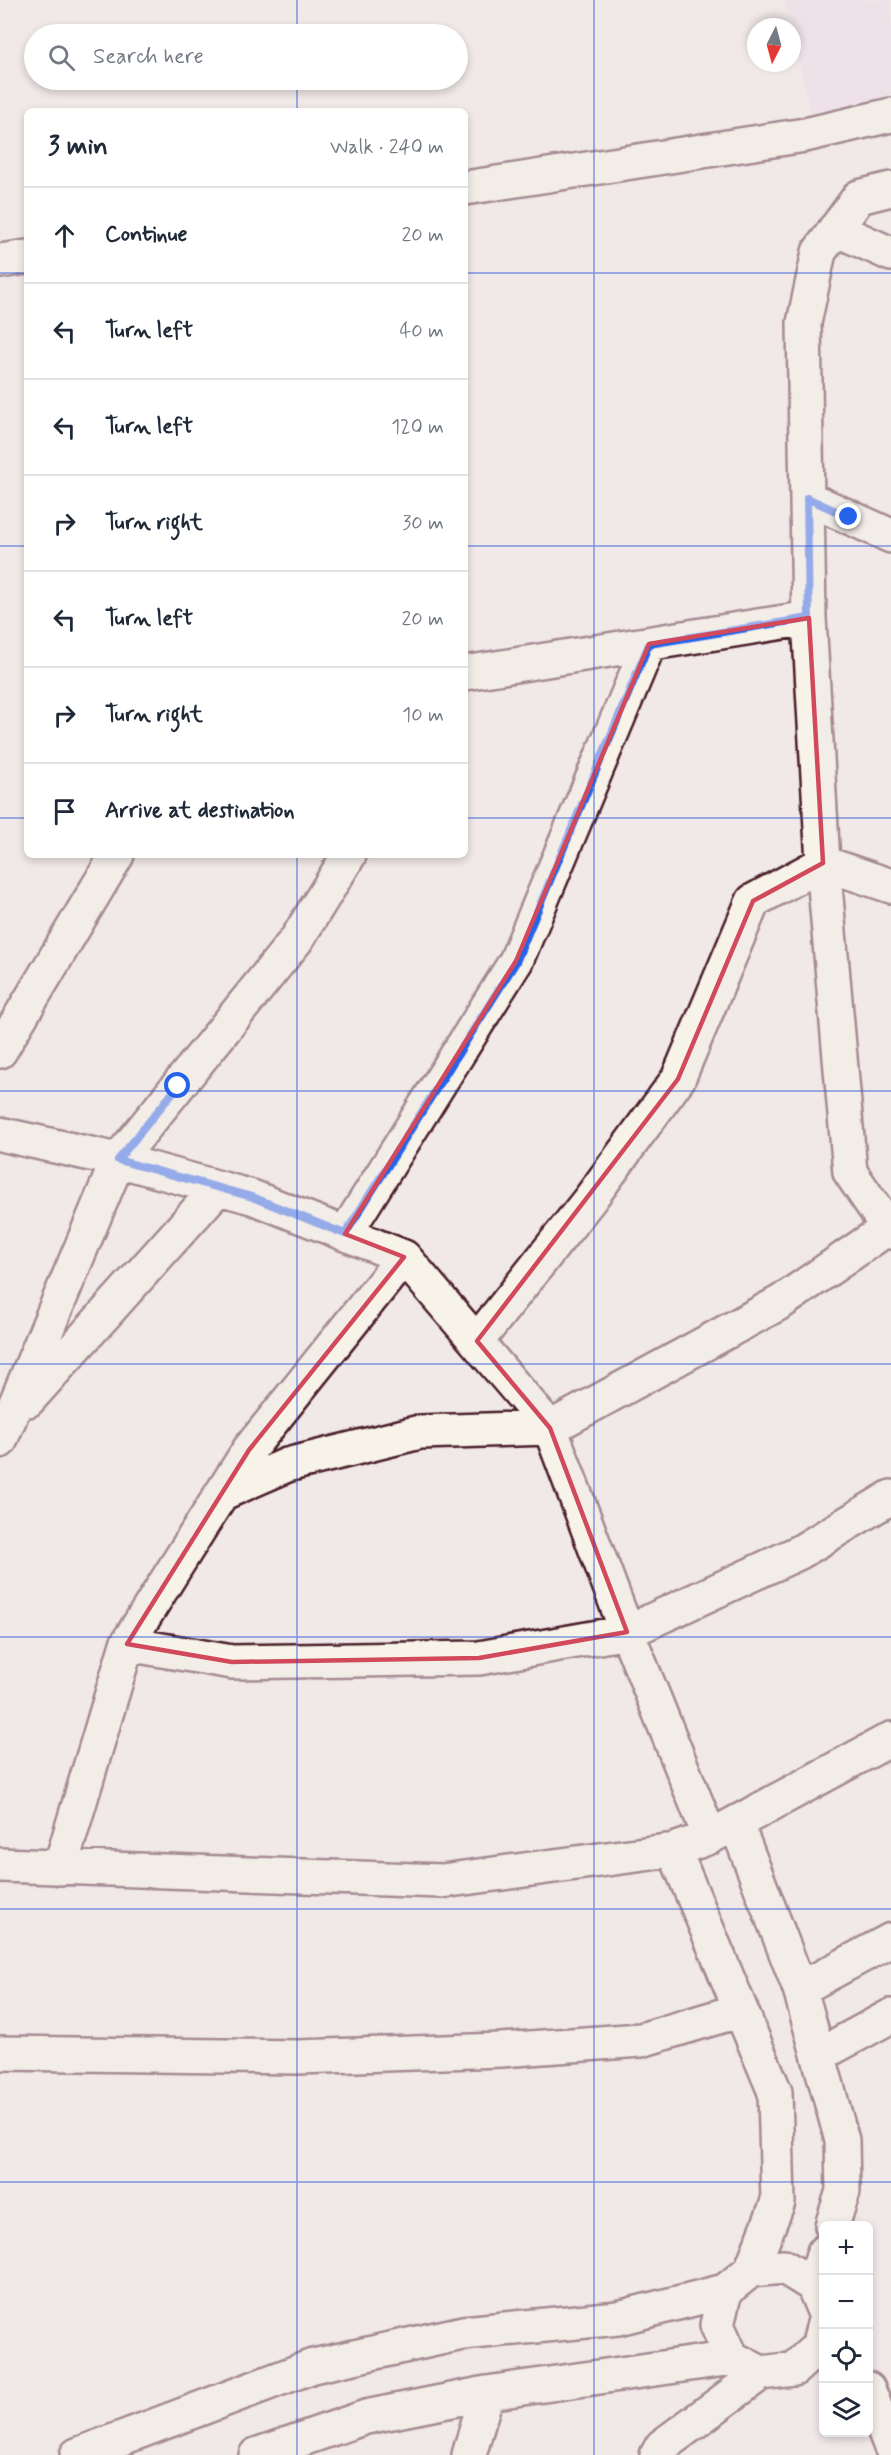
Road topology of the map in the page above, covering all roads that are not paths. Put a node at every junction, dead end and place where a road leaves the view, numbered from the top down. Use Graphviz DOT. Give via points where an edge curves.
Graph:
graph roads {
  1 [pos="891,115"];
  2 [pos="468,188"];
  3 [pos="891,189"];
  4 [pos="835,229"];
  5 [pos="891,254"];
  6 [pos="24,257"];
  7 [pos="0,261"];
  8 [pos="807,498"];
  9 [pos="891,536"];
  10 [pos="809,618"];
  11 [pos="649,644"];
  12 [pos="468,674"];
  13 [pos="115,858"];
  14 [pos="347,858"];
  15 [pos="823,862"];
  16 [pos="891,886"];
  17 [pos="0,1051"];
  18 [pos="0,1134"];
  19 [pos="118,1160"];
  20 [pos="218,1188"];
  21 [pos="890,1230"];
  22 [pos="345,1234"];
  23 [pos="404,1257"];
  24 [pos="477,1341"];
  25 [pos="550,1428"];
  26 [pos="5,1430"];
  27 [pos="221,1494"];
  28 [pos="891,1497"];
  29 [pos="627,1632"];
  30 [pos="127,1644"];
  31 [pos="891,1739"];
  32 [pos="723,1830"];
  33 [pos="674,1850"];
  34 [pos="0,1865"];
  35 [pos="60,1868"];
  36 [pos="891,1940"];
  37 [pos="800,1989"];
  38 [pos="741,2010"];
  39 [pos="891,2016"];
  40 [pos="0,2053"];
  41 [pos="819,2055"];
  42 [pos="834,2221"];
  43 [pos="751,2270"];
  44 [pos="821,2275"];
  45 [pos="725,2291"];
  46 [pos="818,2298"];
  47 [pos="823,2329"];
  48 [pos="732,2358"];
  49 [pos="761,2373"];
  50 [pos="487,2393"];
  51 [pos="873,2402"];
  52 [pos="302,2447"];
  53 [pos="891,2447"];
  54 [pos="77,2455"];
  55 [pos="256,2455"];
  56 [pos="469,2455"];
  57 [pos="657,2455"];
  1 -- 2 [label="street" via="804,135"];
  3 -- 4 [label="street" via="859,197"];
  4 -- 5 [label="street"];
  4 -- 8 [label="street" via="819,252 804,323"];
  6 -- 7 [label="street"];
  8 -- 9 [label="street"];
  8 -- 10 [label="street"];
  10 -- 11 [label="street"];
  10 -- 15 [label="street"];
  11 -- 12 [label="street"];
  11 -- 22 [label="street" via="516,962"];
  13 -- 17 [label="street"];
  14 -- 19 [label="street" via="297,939"];
  15 -- 16 [label="street"];
  15 -- 21 [label="street" via="850,1172"];
  15 -- 24 [label="street" via="753,901 678,1079 590,1199"];
  18 -- 19 [label="street"];
  19 -- 20 [label="street"];
  19 -- 26 [label="street"];
  20 -- 22 [label="street" via="252,1197"];
  20 -- 26 [label="street"];
  21 -- 25 [label="street" via="782,1302"];
  22 -- 23 [label="street"];
  23 -- 24 [label="street"];
  23 -- 27 [label="street" via="249,1450"];
  24 -- 25 [label="street"];
  25 -- 27 [label="street" via="420,1432 286,1465"];
  25 -- 29 [label="street"];
  27 -- 30 [label="street"];
  28 -- 29 [label="street" via="800,1552"];
  29 -- 30 [label="street" via="467,1658 232,1662"];
  29 -- 32 [label="street"];
  30 -- 35 [label="street"];
  31 -- 32 [label="street"];
  32 -- 33 [label="street"];
  32 -- 37 [label="street"];
  33 -- 35 [label="street" via="442,1881"];
  33 -- 38 [label="street"];
  34 -- 35 [label="street"];
  36 -- 37 [label="street"];
  37 -- 41 [label="street"];
  38 -- 40 [label="street" via="640,2040 501,2050 298,2057"];
  38 -- 43 [label="street" via="775,2092 778,2202"];
  39 -- 41 [label="street"];
  41 -- 42 [label="street" via="842,2140 843,2192"];
  43 -- 45 [label="street"];
  43 -- 46 [label="street" via="784,2267"];
  44 -- 46 [label="street"];
  45 -- 48 [label="street" via="717,2325"];
  45 -- 54 [label="street" via="618,2318 463,2333 313,2366"];
  47 -- 49 [label="street" via="818,2347 794,2369"];
  48 -- 49 [label="street"];
  48 -- 50 [label="street"];
  49 -- 57 [label="street" via="662,2446"];
  50 -- 52 [label="street" via="366,2417"];
  50 -- 56 [label="street"];
  51 -- 53 [label="street"];
  52 -- 55 [label="street"];
}
